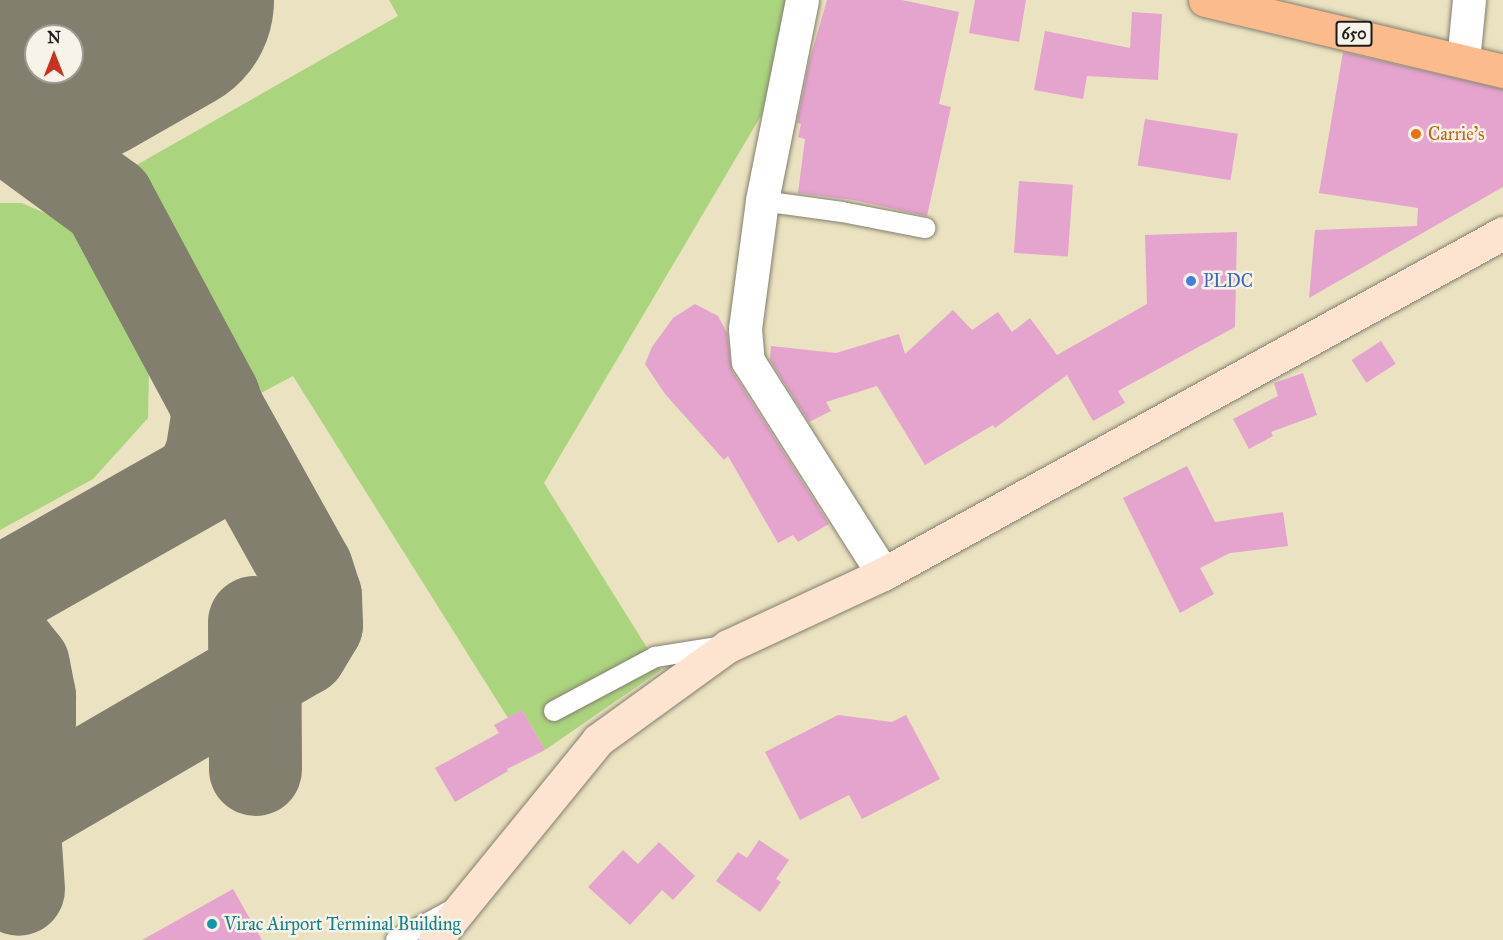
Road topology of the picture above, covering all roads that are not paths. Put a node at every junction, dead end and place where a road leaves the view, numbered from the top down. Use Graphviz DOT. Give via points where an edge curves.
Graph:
graph roads {
  1 [pos="802,0"];
  2 [pos="1205,0"];
  3 [pos="1469,0"];
  4 [pos="1463,61"];
  5 [pos="1503,71"];
  6 [pos="762,201"];
  7 [pos="925,228"];
  8 [pos="1503,233"];
  9 [pos="883,573"];
  10 [pos="728,646"];
  11 [pos="554,711"];
  12 [pos="468,901"];
  13 [pos="396,940"];
  14 [pos="435,940"];
  1 -- 6 [label="street"];
  2 -- 4 [label="main road, 650"];
  3 -- 4 [label="street"];
  4 -- 5 [label="main road, 650"];
  6 -- 7 [label="lane"];
  6 -- 9 [label="street" via="745,329 748,361"];
  8 -- 9 [label="street"];
  9 -- 10 [label="street"];
  10 -- 11 [label="lane" via="655,657"];
  10 -- 12 [label="street" via="598,740"];
  12 -- 13 [label="lane"];
  12 -- 14 [label="street"];
}
